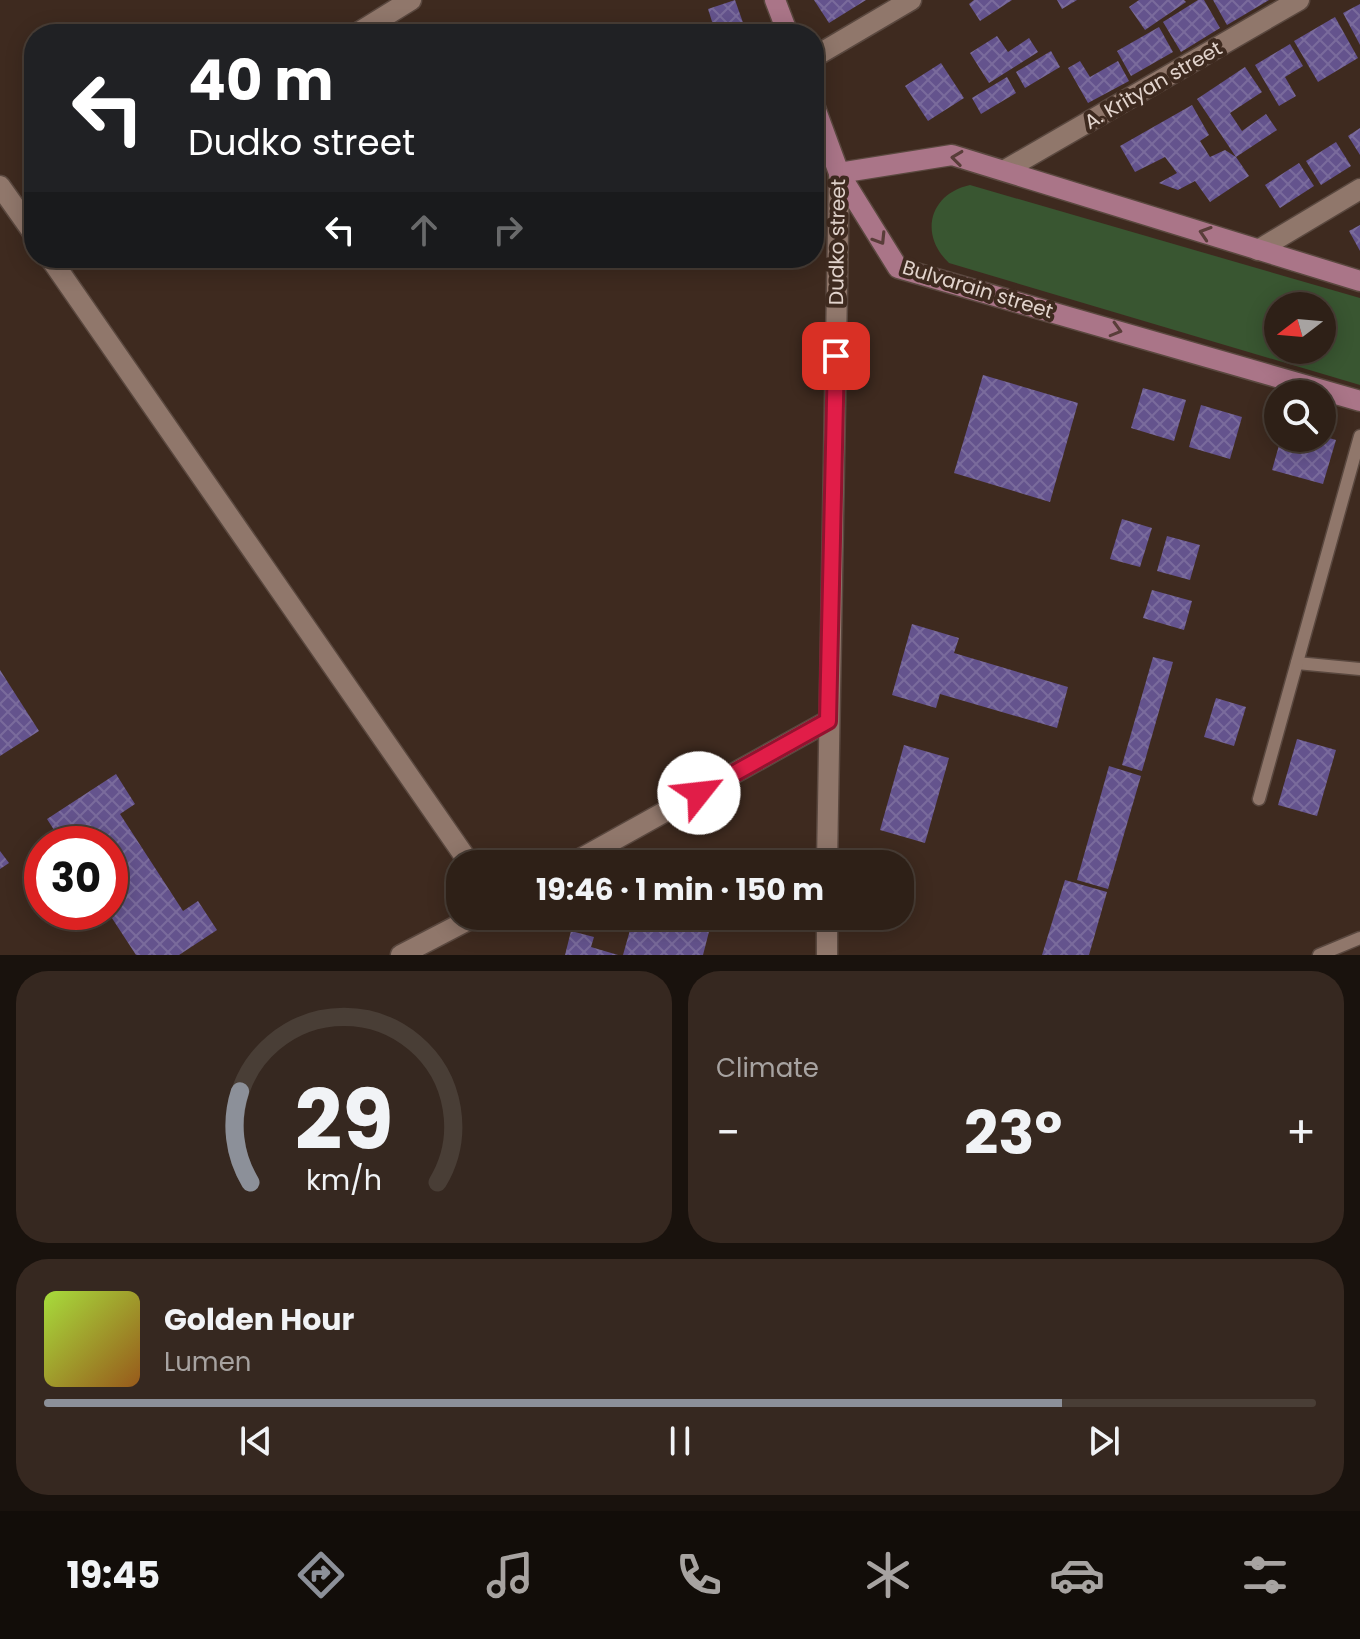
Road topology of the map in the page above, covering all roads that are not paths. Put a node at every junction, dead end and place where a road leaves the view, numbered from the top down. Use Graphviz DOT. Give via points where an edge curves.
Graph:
graph roads {
  1 [pos="411,0"];
  2 [pos="775,0"];
  3 [pos="911,0"];
  4 [pos="1299,0"];
  5 [pos="372,24"];
  6 [pos="784,24"];
  7 [pos="824,51"];
  8 [pos="824,132"];
  9 [pos="1007,169"];
  10 [pos="839,173"];
  11 [pos="0,186"];
  12 [pos="1360,189"];
  13 [pos="24,219"];
  14 [pos="1258,250"];
  15 [pos="57,268"];
  16 [pos="1360,281"];
  17 [pos="1360,401"];
  18 [pos="1360,436"];
  19 [pos="1297,663"];
  20 [pos="1360,669"];
  21 [pos="828,721"];
  22 [pos="1259,799"];
  23 [pos="460,850"];
  24 [pos="596,850"];
  25 [pos="827,850"];
  26 [pos="449,930"];
  27 [pos="827,930"];
  28 [pos="1360,938"];
  29 [pos="401,955"];
  30 [pos="827,955"];
  31 [pos="1319,955"];
  1 -- 5 [label="street"];
  2 -- 6 [label="street"];
  3 -- 7 [label="street"];
  4 -- 9 [label="street, A. Krityan street"];
  8 -- 10 [label="street, Dudko street"];
  9 -- 10 [label="street, one-way" via="952,155"];
  14 -- 9 [label="street, one-way"];
  10 -- 17 [label="street, Bulvarain street, one-way" via="898,268"];
  10 -- 21 [label="street, Dudko street"];
  11 -- 13 [label="street"];
  12 -- 14 [label="street"];
  14 -- 16 [label="street"];
  15 -- 23 [label="street"];
  18 -- 19 [label="lane"];
  19 -- 20 [label="lane"];
  19 -- 22 [label="lane"];
  21 -- 24 [label="street"];
  21 -- 25 [label="street, Dudko street"];
  26 -- 29 [label="street"];
  27 -- 30 [label="street"];
  28 -- 31 [label="lane"];
}
